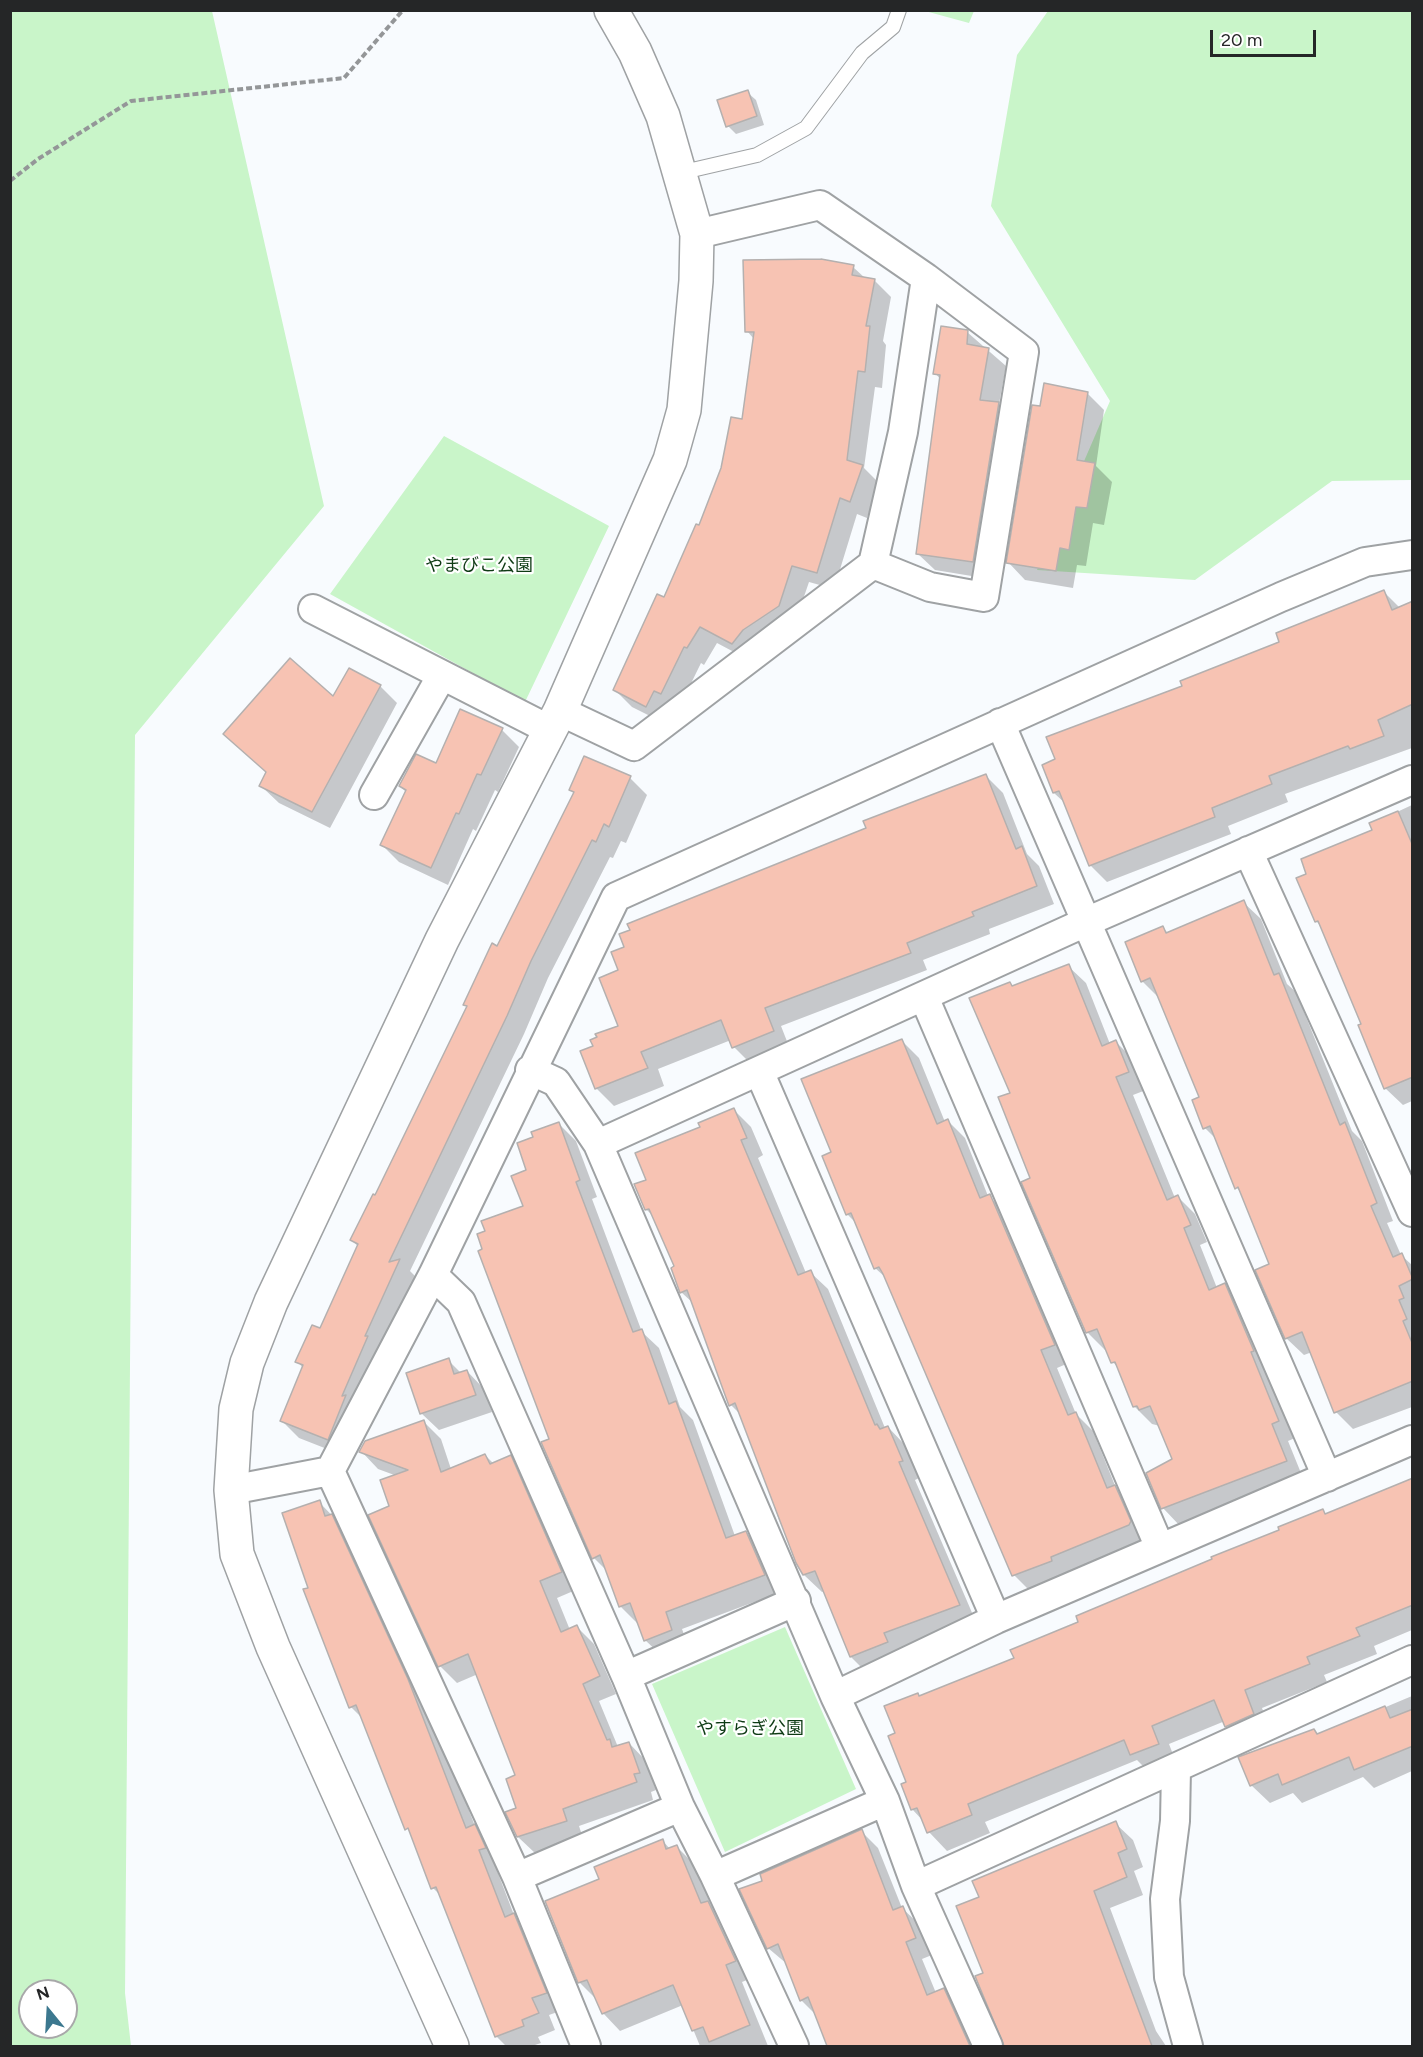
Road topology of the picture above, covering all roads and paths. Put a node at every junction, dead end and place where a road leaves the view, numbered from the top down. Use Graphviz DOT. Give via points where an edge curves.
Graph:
graph roads {
  1 [pos="404,10"];
  2 [pos="611,10"];
  3 [pos="899,10"];
  4 [pos="679,173"];
  5 [pos="10,181"];
  6 [pos="697,234"];
  7 [pos="926,278"];
  8 [pos="1413,555"];
  9 [pos="873,564"];
  10 [pos="313,609"];
  11 [pos="442,675"];
  12 [pos="555,721"];
  13 [pos="1000,723"];
  14 [pos="1413,780"];
  15 [pos="374,795"];
  16 [pos="1248,851"];
  17 [pos="1086,922"];
  18 [pos="924,997"];
  19 [pos="530,1070"];
  20 [pos="759,1071"];
  21 [pos="598,1144"];
  22 [pos="1413,1212"];
  23 [pos="433,1275"];
  24 [pos="1413,1440"];
  25 [pos="330,1471"];
  26 [pos="1327,1477"];
  27 [pos="231,1490"];
  28 [pos="1160,1548"];
  29 [pos="796,1601"];
  30 [pos="996,1619"];
  31 [pos="1413,1660"];
  32 [pos="626,1677"];
  33 [pos="835,1696"];
  34 [pos="1176,1769"];
  35 [pos="885,1801"];
  36 [pos="680,1807"];
  37 [pos="715,1876"];
  38 [pos="517,1877"];
  39 [pos="916,1886"];
  40 [pos="452,2046"];
  41 [pos="586,2046"];
  42 [pos="794,2046"];
  43 [pos="988,2046"];
  44 [pos="1188,2046"];
  1 -- 5 [label="path" via="344,78 131,101"];
  2 -- 4 [label="street" via="635,52 663,116"];
  3 -- 4 [label="lane" via="892,27 862,53 806,128 757,155"];
  4 -- 6 [label="street"];
  6 -- 7 [label="street" via="820,205"];
  6 -- 12 [label="street" via="684,410 670,460"];
  7 -- 9 [label="street" via="903,432"];
  7 -- 9 [label="street" via="1023,352 984,597 930,587"];
  8 -- 13 [label="street" via="1365,562"];
  9 -- 12 [label="street" via="634,746"];
  10 -- 11 [label="street"];
  11 -- 12 [label="street"];
  11 -- 15 [label="street"];
  12 -- 27 [label="street" via="442,940 271,1302 247,1363 236,1409"];
  13 -- 17 [label="street"];
  13 -- 19 [label="street" via="616,897"];
  14 -- 16 [label="street"];
  16 -- 17 [label="street"];
  16 -- 22 [label="street"];
  17 -- 18 [label="street"];
  17 -- 26 [label="street"];
  18 -- 20 [label="street"];
  18 -- 28 [label="street"];
  19 -- 21 [label="street" via="556,1082"];
  19 -- 23 [label="street"];
  20 -- 21 [label="street"];
  20 -- 30 [label="street"];
  21 -- 29 [label="street"];
  23 -- 25 [label="street"];
  23 -- 32 [label="street" via="461,1302"];
  24 -- 26 [label="street"];
  25 -- 27 [label="street"];
  25 -- 38 [label="street"];
  26 -- 28 [label="street"];
  27 -- 40 [label="street" via="237,1554 273,1647"];
  28 -- 30 [label="street"];
  29 -- 32 [label="street"];
  29 -- 33 [label="street"];
  30 -- 33 [label="street"];
  31 -- 34 [label="street"];
  32 -- 36 [label="street"];
  33 -- 35 [label="street"];
  34 -- 39 [label="street"];
  34 -- 44 [label="street" via="1175,1821 1165,1899 1169,1977"];
  35 -- 37 [label="street"];
  35 -- 39 [label="street"];
  36 -- 37 [label="street"];
  36 -- 38 [label="street"];
  37 -- 42 [label="street"];
  38 -- 41 [label="street"];
  39 -- 43 [label="street"];
}
